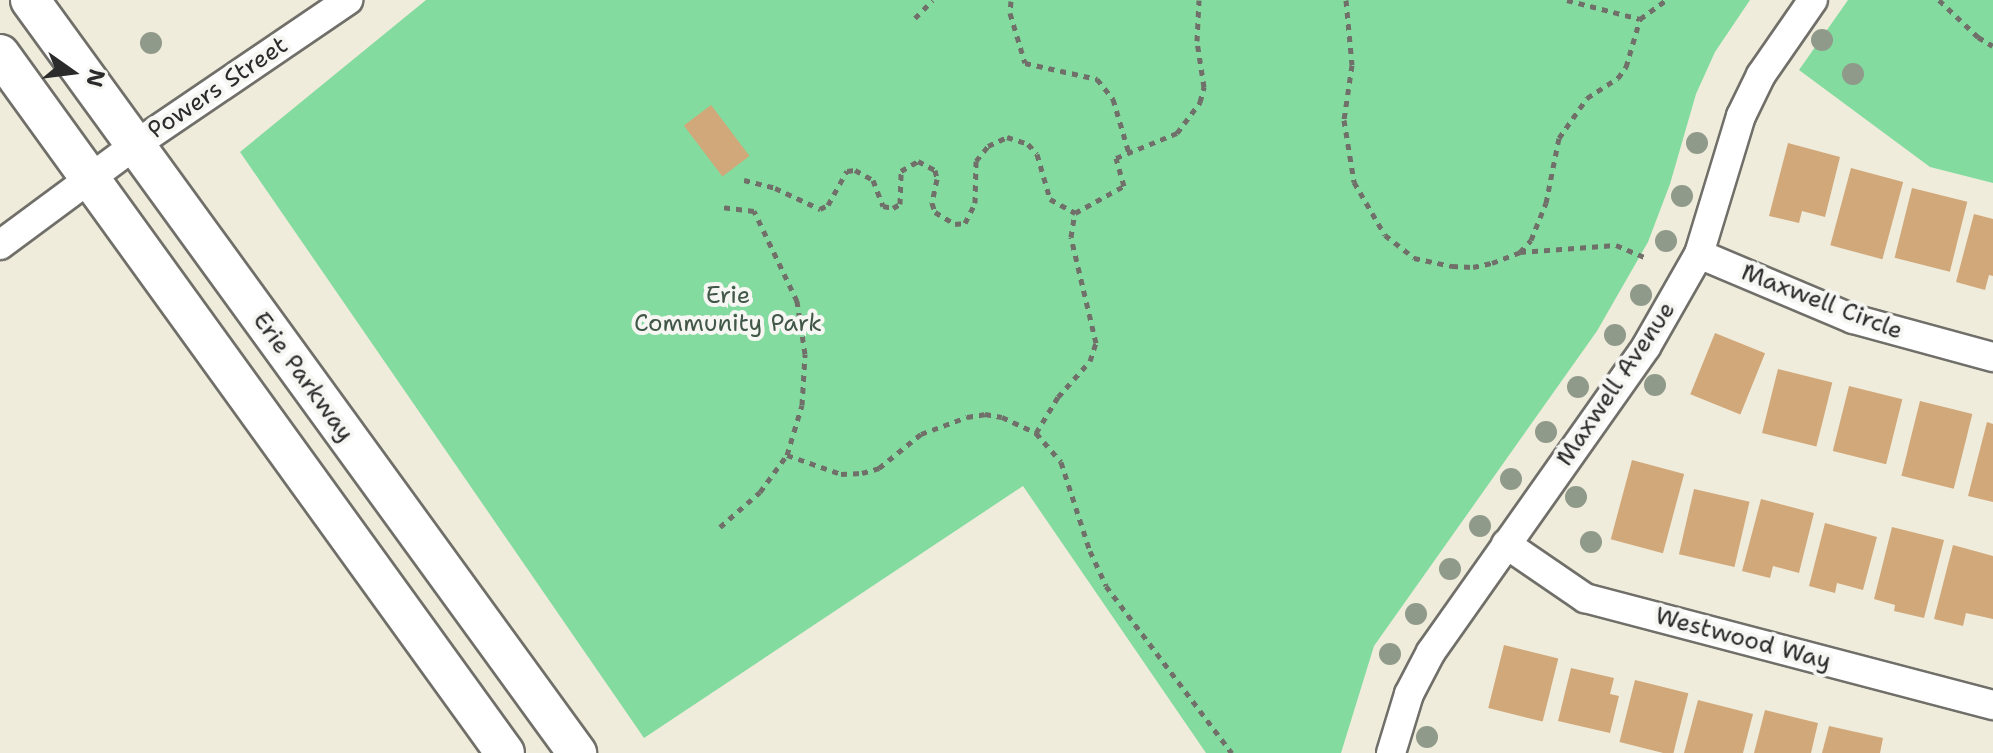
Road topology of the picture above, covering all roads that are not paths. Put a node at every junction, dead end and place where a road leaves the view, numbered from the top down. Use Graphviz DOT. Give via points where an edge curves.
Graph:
graph roads {
  1 [pos="30,0"];
  2 [pos="348,0"];
  3 [pos="1813,0"];
  4 [pos="0,54"];
  5 [pos="135,145"];
  6 [pos="90,179"];
  7 [pos="0,245"];
  8 [pos="1699,254"];
  9 [pos="1993,357"];
  10 [pos="1506,544"];
  11 [pos="1993,705"];
  12 [pos="505,753"];
  13 [pos="577,753"];
  14 [pos="1391,753"];
  1 -- 5 [label="main road, Erie Parkway"];
  2 -- 5 [label="street, Powers Street"];
  3 -- 8 [label="street, Maxwell Avenue" via="1761,75 1741,116"];
  4 -- 6 [label="main road"];
  5 -- 6 [label="street, Powers Street"];
  5 -- 13 [label="main road, Erie Parkway"];
  6 -- 7 [label="street, Powers Street"];
  6 -- 12 [label="main road"];
  8 -- 9 [label="street, Maxwell Circle" via="1853,319"];
  8 -- 10 [label="street, Maxwell Avenue" via="1646,347"];
  10 -- 11 [label="street, Westwood Way" via="1585,598"];
  10 -- 14 [label="street, Maxwell Avenue" via="1431,652 1409,694"];
}
